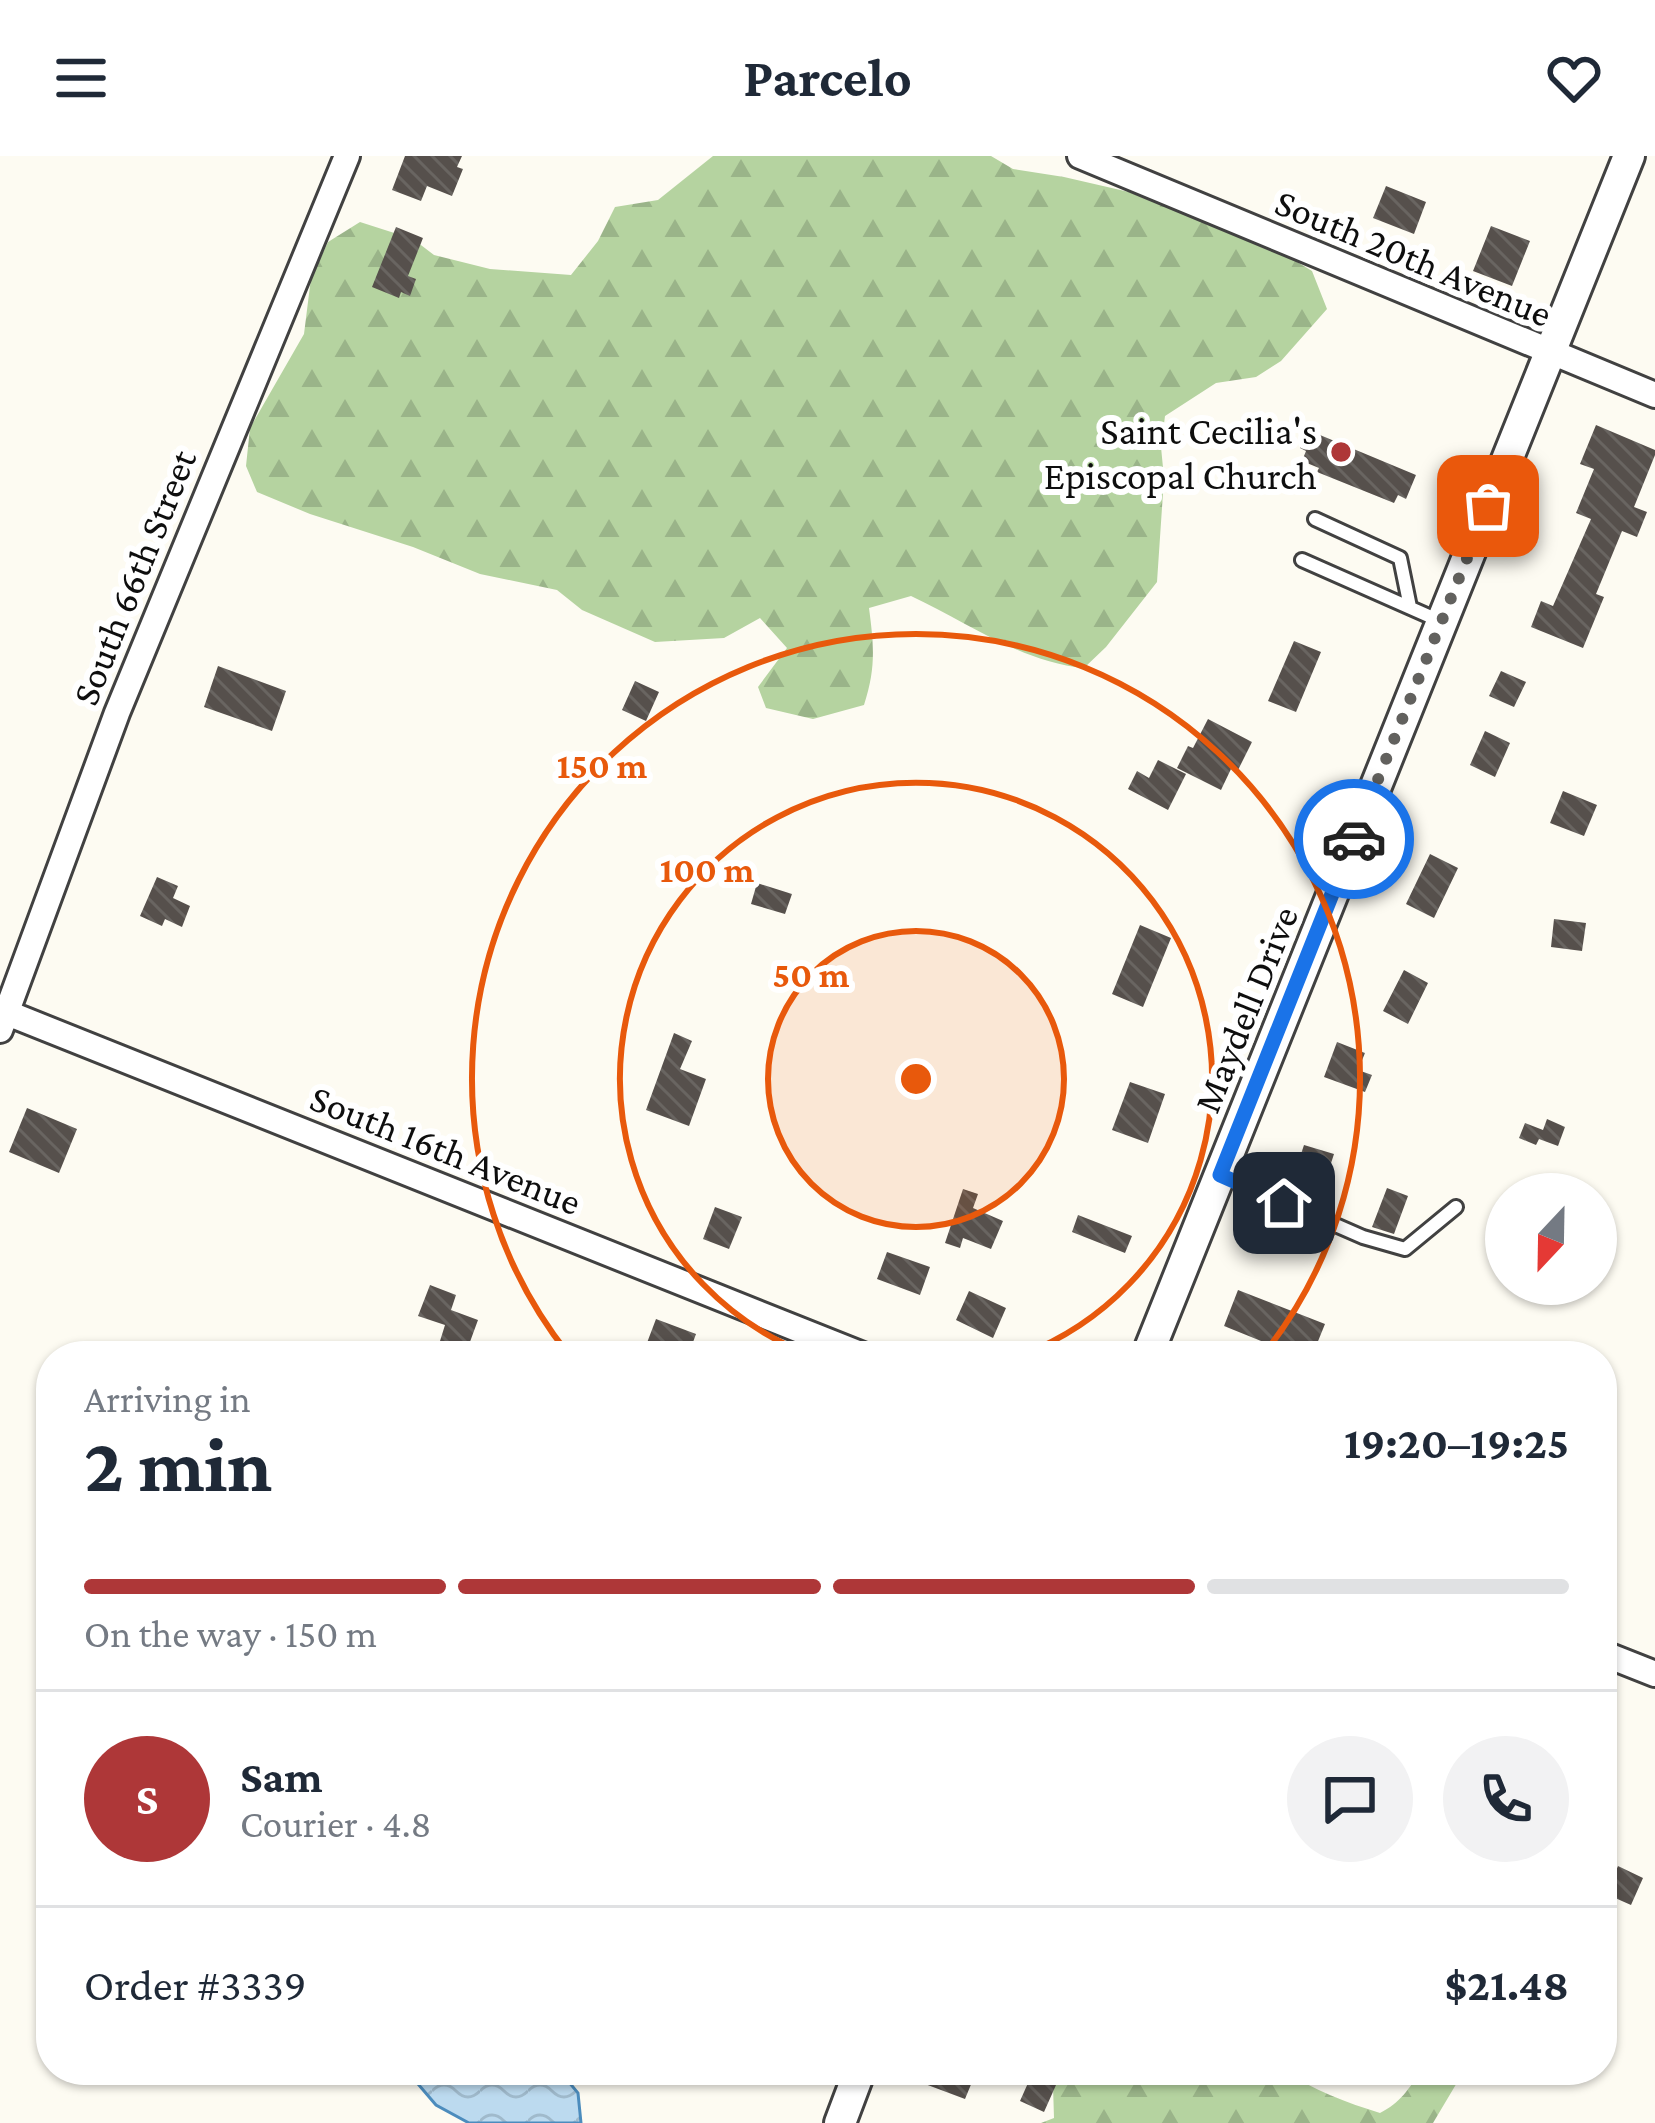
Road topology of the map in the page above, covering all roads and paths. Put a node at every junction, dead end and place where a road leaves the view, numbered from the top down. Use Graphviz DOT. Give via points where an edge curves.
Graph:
graph roads {
  1 [pos="346,156"];
  2 [pos="1080,156"];
  3 [pos="1629,156"];
  4 [pos="1549,352"];
  5 [pos="1655,394"];
  6 [pos="1315,519"];
  7 [pos="1301,560"];
  8 [pos="1410,607"];
  9 [pos="1442,621"];
  10 [pos="2,1017"];
  11 [pos="1220,1175"];
  12 [pos="1456,1208"];
  13 [pos="802,1341"];
  14 [pos="1154,1341"];
  15 [pos="1617,1659"];
  16 [pos="1655,1675"];
  17 [pos="854,2085"];
  18 [pos="839,2123"];
  1 -- 10 [label="street, South 66th Street" via="117,712"];
  2 -- 4 [label="street, South 20th Avenue"];
  3 -- 4 [label="street, Maydell Drive"];
  4 -- 5 [label="street, South 20th Avenue"];
  4 -- 9 [label="street, Maydell Drive"];
  6 -- 8 [label="lane" via="1400,558"];
  7 -- 8 [label="lane"];
  8 -- 9 [label="lane"];
  9 -- 11 [label="street, Maydell Drive"];
  10 -- 13 [label="street, South 16th Avenue"];
  11 -- 12 [label="lane" via="1405,1250"];
  11 -- 14 [label="street, Maydell Drive"];
  15 -- 16 [label="street"];
  17 -- 18 [label="street"];
}
